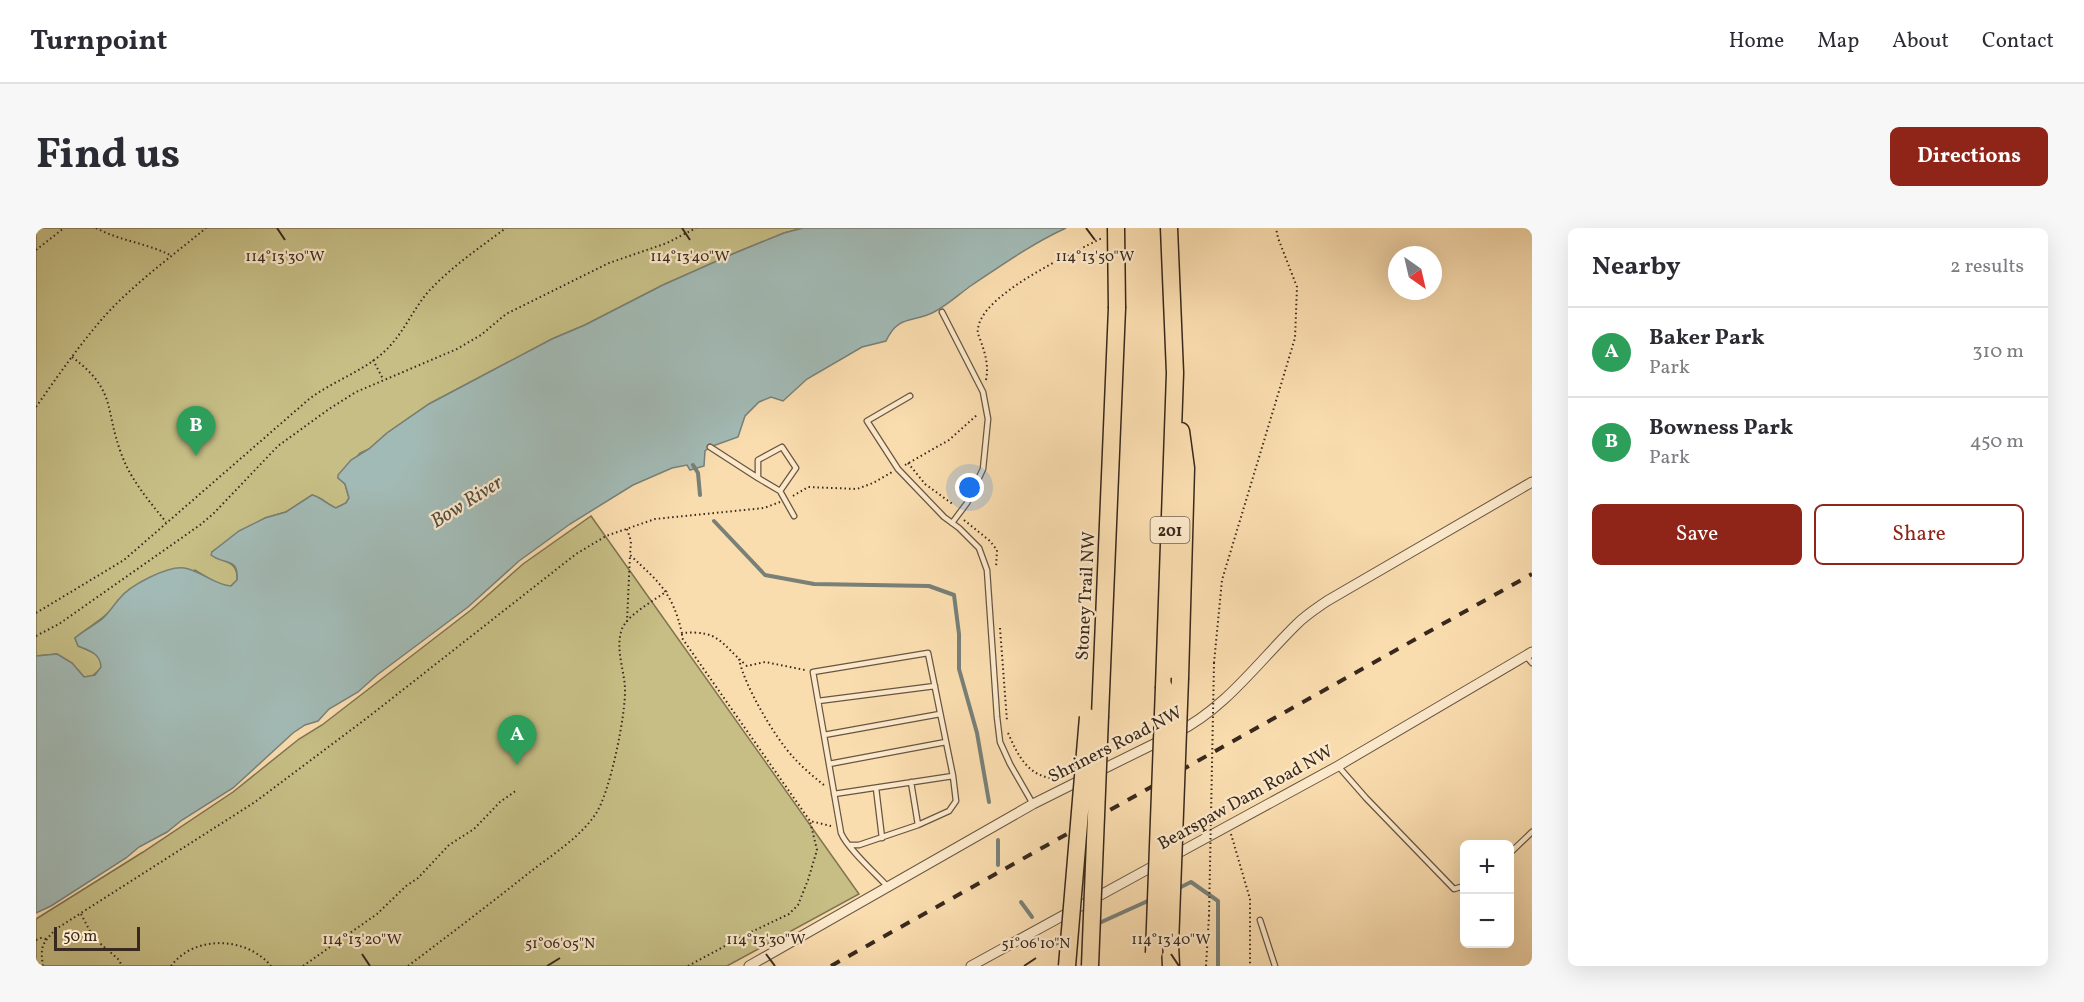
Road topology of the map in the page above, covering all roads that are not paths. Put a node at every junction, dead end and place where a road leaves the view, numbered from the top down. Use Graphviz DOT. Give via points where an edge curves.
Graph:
graph roads {
  1 [pos="1169,228"];
  2 [pos="1110,233"];
  3 [pos="942,312"];
  4 [pos="1175,373"];
  5 [pos="910,396"];
  6 [pos="710,447"];
  7 [pos="758,478"];
  8 [pos="1532,482"];
  9 [pos="780,491"];
  10 [pos="794,516"];
  11 [pos="952,523"];
  12 [pos="1530,657"];
  13 [pos="935,686"];
  14 [pos="818,701"];
  15 [pos="940,714"];
  16 [pos="1094,716"];
  17 [pos="824,735"];
  18 [pos="946,742"];
  19 [pos="829,764"];
  20 [pos="1338,766"];
  21 [pos="953,776"];
  22 [pos="911,782"];
  23 [pos="876,788"];
  24 [pos="834,794"];
  25 [pos="1033,804"];
  26 [pos="918,825"];
  27 [pos="1532,832"];
  28 [pos="882,838"];
  29 [pos="850,845"];
  30 [pos="1514,848"];
  31 [pos="888,887"];
  32 [pos="1460,887"];
  33 [pos="1260,920"];
  34 [pos="1154,960"];
  35 [pos="749,966"];
  36 [pos="971,966"];
  37 [pos="1066,966"];
  38 [pos="1090,966"];
  39 [pos="1171,966"];
  40 [pos="1275,966"];
  1 -- 4 [label="highway, 201"];
  2 -- 16 [label="highway, Stoney Trail NW, bridge" via="1117,308 1104,594"];
  3 -- 11 [label="lane" via="983,392 988,419 982,469 967,503"];
  4 -- 34 [label="highway, 201, bridge"];
  4 -- 39 [label="highway, bridge" via="1186,468"];
  5 -- 11 [label="lane" via="867,421 898,469"];
  6 -- 7 [label="lane"];
  7 -- 9 [label="lane"];
  7 -- 9 [label="lane" via="758,460 782,447 796,468"];
  8 -- 25 [label="street, Shriners Road NW" via="1327,601 1299,622 1231,692 1192,725"];
  9 -- 10 [label="lane"];
  11 -- 25 [label="lane" via="979,548 987,570 1000,742"];
  12 -- 20 [label="street, Bearspaw Dam Road NW"];
  13 -- 14 [label="lane"];
  13 -- 14 [label="lane" via="928,653 813,672"];
  13 -- 15 [label="lane"];
  14 -- 17 [label="lane"];
  15 -- 17 [label="lane"];
  15 -- 18 [label="lane"];
  16 -- 37 [label="highway, bridge"];
  16 -- 38 [label="highway, Stoney Trail NW, bridge"];
  17 -- 19 [label="lane"];
  18 -- 19 [label="lane"];
  18 -- 21 [label="lane"];
  19 -- 24 [label="lane"];
  20 -- 32 [label="lane" via="1454,889"];
  20 -- 36 [label="street, Bearspaw Dam Road NW"];
  21 -- 22 [label="lane"];
  21 -- 26 [label="lane" via="956,801 949,811"];
  22 -- 23 [label="lane"];
  22 -- 26 [label="lane"];
  23 -- 24 [label="lane"];
  23 -- 28 [label="lane"];
  24 -- 29 [label="lane" via="843,838"];
  25 -- 31 [label="street, Shriners Road NW"];
  26 -- 28 [label="lane"];
  27 -- 30 [label="lane"];
  28 -- 29 [label="lane"];
  29 -- 31 [label="lane"];
  31 -- 35 [label="street, Shriners Road NW"];
  33 -- 40 [label="lane"];
}
